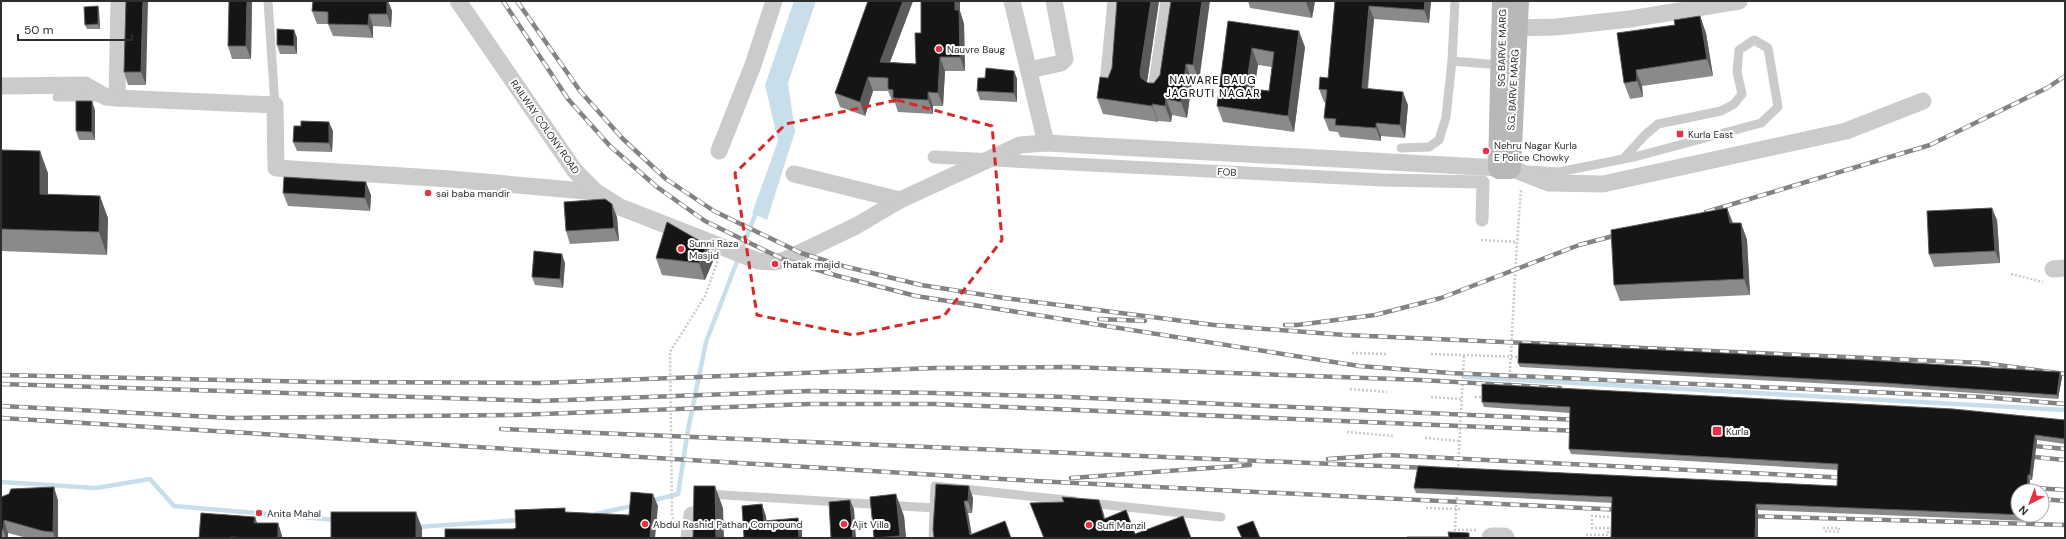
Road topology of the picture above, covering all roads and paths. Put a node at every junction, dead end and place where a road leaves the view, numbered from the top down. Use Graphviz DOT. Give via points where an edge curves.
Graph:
graph roads {
  1 [pos="119,1"];
  2 [pos="268,1"];
  3 [pos="458,1"];
  4 [pos="774,1"];
  5 [pos="1012,1"];
  6 [pos="1054,1"];
  7 [pos="1116,1"];
  8 [pos="1169,1"];
  9 [pos="1455,1"];
  10 [pos="1503,1"];
  11 [pos="1518,1"];
  12 [pos="1739,1"];
  13 [pos="1509,28"];
  14 [pos="1452,61"];
  15 [pos="1501,64"];
  16 [pos="1029,70"];
  17 [pos="1108,83"];
  18 [pos="1,86"];
  19 [pos="1156,90"];
  20 [pos="57,97"];
  21 [pos="111,98"];
  22 [pos="1922,101"];
  23 [pos="275,105"];
  24 [pos="1046,143"];
  25 [pos="1401,148"];
  26 [pos="719,151"];
  27 [pos="934,157"];
  28 [pos="1622,159"];
  29 [pos="1510,170"];
  30 [pos="794,174"];
  31 [pos="596,192"];
  32 [pos="900,200"];
  33 [pos="1482,220"];
  34 [pos="1481,240"];
  35 [pos="1517,242"];
  36 [pos="724,252"];
  37 [pos="2054,273"];
  38 [pos="2011,274"];
  39 [pos="1352,353"];
  40 [pos="1387,354"];
  41 [pos="1431,354"];
  42 [pos="1464,355"];
  43 [pos="1511,356"];
  44 [pos="1526,357"];
  45 [pos="1350,389"];
  46 [pos="1386,392"];
  47 [pos="1509,392"];
  48 [pos="1430,397"];
  49 [pos="1475,397"];
  50 [pos="1488,398"];
  51 [pos="1461,399"];
  52 [pos="1347,432"];
  53 [pos="1394,436"];
  54 [pos="1425,438"];
  55 [pos="1459,441"];
  56 [pos="1458,471"];
  57 [pos="1457,486"];
  58 [pos="696,508"];
  59 [pos="934,508"];
  60 [pos="1426,508"];
  61 [pos="1461,509"];
  62 [pos="672,514"];
  63 [pos="1221,517"];
  64 [pos="1620,517"];
  65 [pos="1823,528"];
  66 [pos="1455,530"];
  67 [pos="1825,531"];
  68 [pos="1586,535"];
  69 [pos="689,538"];
  70 [pos="933,538"];
  1 -- 21 [label="street"];
  2 -- 23 [label="lane"];
  3 -- 31 [label="street, RAILWAY COLONY ROAD" via="575,171"];
  4 -- 26 [label="street" via="753,65"];
  5 -- 16 [label="street"];
  6 -- 16 [label="street" via="1065,59 1061,63"];
  7 -- 17 [label="street"];
  8 -- 19 [label="street"];
  9 -- 14 [label="lane"];
  10 -- 13 [label="main road, SG BARVE MARG"];
  11 -- 13 [label="main road, S.G. BARVE MARG"];
  12 -- 13 [label="street" via="1630,19"];
  13 -- 15 [label="main road, SG BARVE MARG"];
  13 -- 29 [label="main road, S.G. BARVE MARG"];
  14 -- 15 [label="lane"];
  14 -- 25 [label="lane" via="1446,117 1439,140 1429,147"];
  15 -- 29 [label="main road, SG BARVE MARG"];
  16 -- 24 [label="street"];
  18 -- 21 [label="street" via="85,85"];
  20 -- 21 [label="lane"];
  21 -- 23 [label="street"];
  22 -- 29 [label="street, RAILWAY COLONY ROAD" via="1846,131 1603,184 1549,183"];
  23 -- 31 [label="street" via="276,168 450,179"];
  24 -- 29 [label="street, RAILWAY COLONY ROAD"];
  24 -- 32 [label="street, RAILWAY COLONY ROAD" via="1020,145"];
  27 -- 33 [label="street, FOB" via="1383,180 1483,182"];
  28 -- 28 [label="lane" via="1761,123 1778,107 1768,48 1754,40 1739,50 1737,72 1742,94 1734,104 1721,111 1658,124"];
  28 -- 29 [label="lane" via="1559,172"];
  29 -- 35 [label="path"];
  30 -- 32 [label="street"];
  31 -- 36 [label="street, RAILWAY COLONY ROAD" via="620,207"];
  32 -- 36 [label="street, RAILWAY COLONY ROAD" via="856,226 796,255 774,262 758,261"];
  34 -- 35 [label="path"];
  35 -- 43 [label="path"];
  36 -- 62 [label="path" via="705,296 670,352"];
  37 -- 38 [label="path"];
  39 -- 40 [label="path"];
  41 -- 42 [label="path"];
  42 -- 43 [label="path"];
  42 -- 51 [label="path"];
  43 -- 44 [label="path"];
  43 -- 47 [label="path"];
  45 -- 46 [label="path"];
  48 -- 51 [label="path"];
  49 -- 50 [label="path"];
  51 -- 55 [label="path"];
  52 -- 53 [label="path"];
  54 -- 55 [label="path"];
  55 -- 56 [label="path"];
  57 -- 66 [label="path"];
  58 -- 59 [label="lane" via="703,494"];
  58 -- 69 [label="street"];
  59 -- 63 [label="lane" via="935,486"];
  59 -- 70 [label="lane"];
  60 -- 61 [label="path"];
  64 -- 68 [label="path" via="1592,516 1592,528 1608,528 1608,535"];
  65 -- 67 [label="path" via="1839,528 1839,532"];
}
